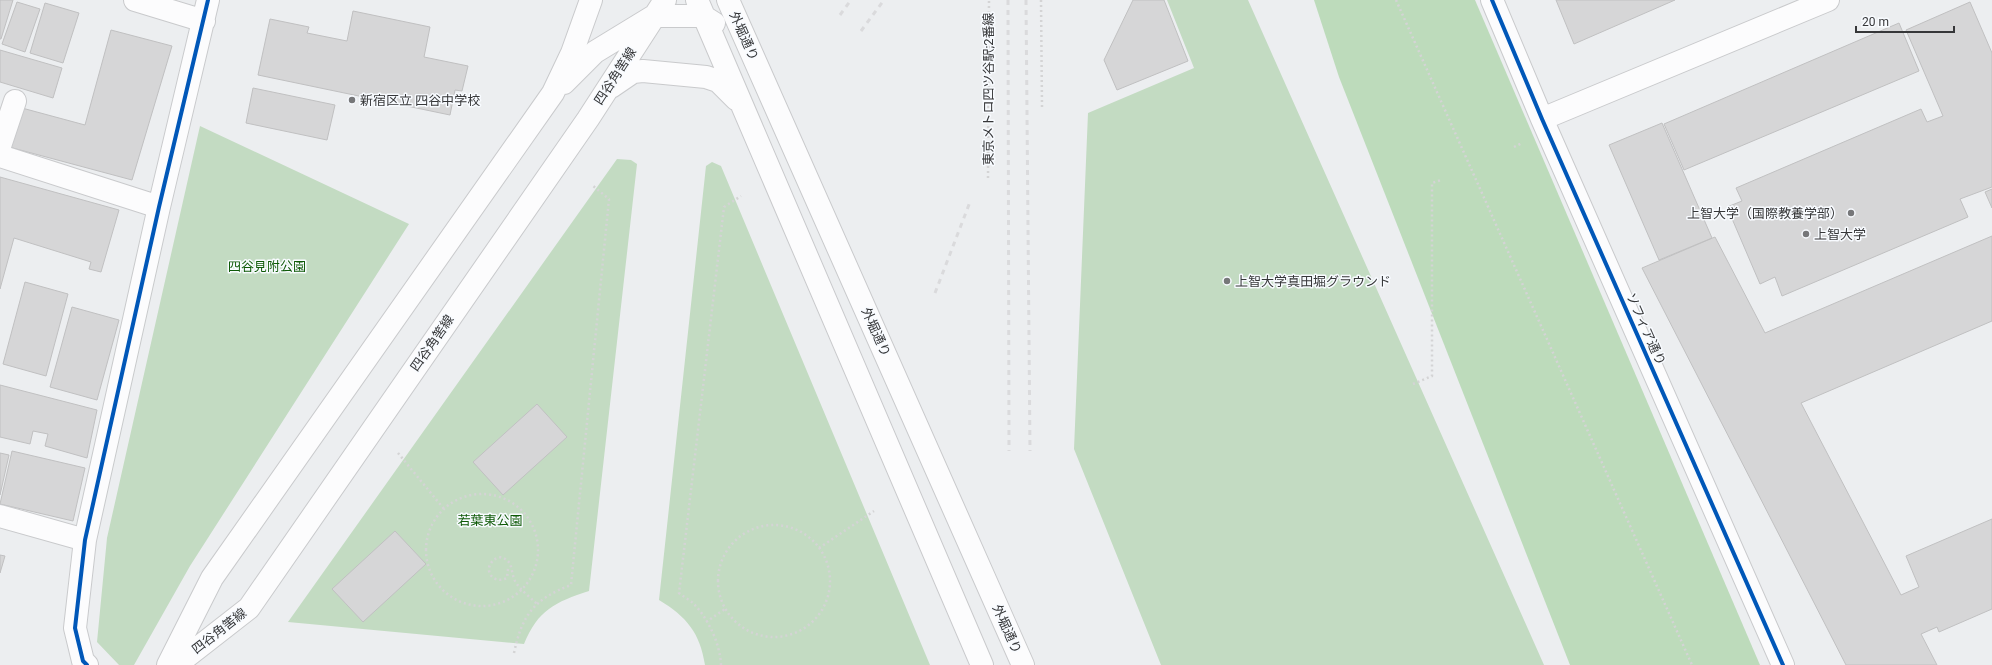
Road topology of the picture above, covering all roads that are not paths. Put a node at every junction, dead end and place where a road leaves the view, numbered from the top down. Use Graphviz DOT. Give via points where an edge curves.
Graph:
graph roads {
  1 [pos="135,0"];
  2 [pos="591,0"];
  3 [pos="728,0"];
  4 [pos="1492,0"];
  5 [pos="1828,0"];
  6 [pos="659,8"];
  7 [pos="700,8"];
  8 [pos="206,10"];
  9 [pos="748,47"];
  10 [pos="605,91"];
  11 [pos="553,93"];
  12 [pos="15,101"];
  13 [pos="740,105"];
  14 [pos="1542,119"];
  15 [pos="0,146"];
  16 [pos="0,156"];
  17 [pos="159,207"];
  18 [pos="0,516"];
  19 [pos="85,540"];
  20 [pos="86,665"];
  21 [pos="168,665"];
  22 [pos="176,665"];
  23 [pos="982,665"];
  24 [pos="1023,665"];
  25 [pos="1783,665"];
  1 -- 8 [label="main road"];
  2 -- 11 [label="main road, 四谷角筈線" via="572,53"];
  3 -- 9 [label="main road, 外堀通り"];
  4 -- 14 [label="main road, ソフィア通り"];
  5 -- 14 [label="main road"];
  6 -- 7 [label="main road"];
  6 -- 10 [label="main road, 四谷角筈線"];
  6 -- 11 [label="main road" via="595,52"];
  7 -- 9 [label="main road"];
  7 -- 13 [label="main road"];
  8 -- 17 [label="main road"];
  9 -- 24 [label="main road, 外堀通り"];
  10 -- 13 [label="main road" via="633,72 698,76 718,81"];
  10 -- 22 [label="main road, 四谷角筈線" via="249,608"];
  11 -- 21 [label="main road, 四谷角筈線" via="212,578"];
  12 -- 15 [label="main road"];
  13 -- 23 [label="main road"];
  14 -- 25 [label="main road, ソフィア通り"];
  16 -- 17 [label="main road"];
  17 -- 19 [label="main road"];
  18 -- 19 [label="main road"];
  19 -- 20 [label="main road" via="75,628"];
}
